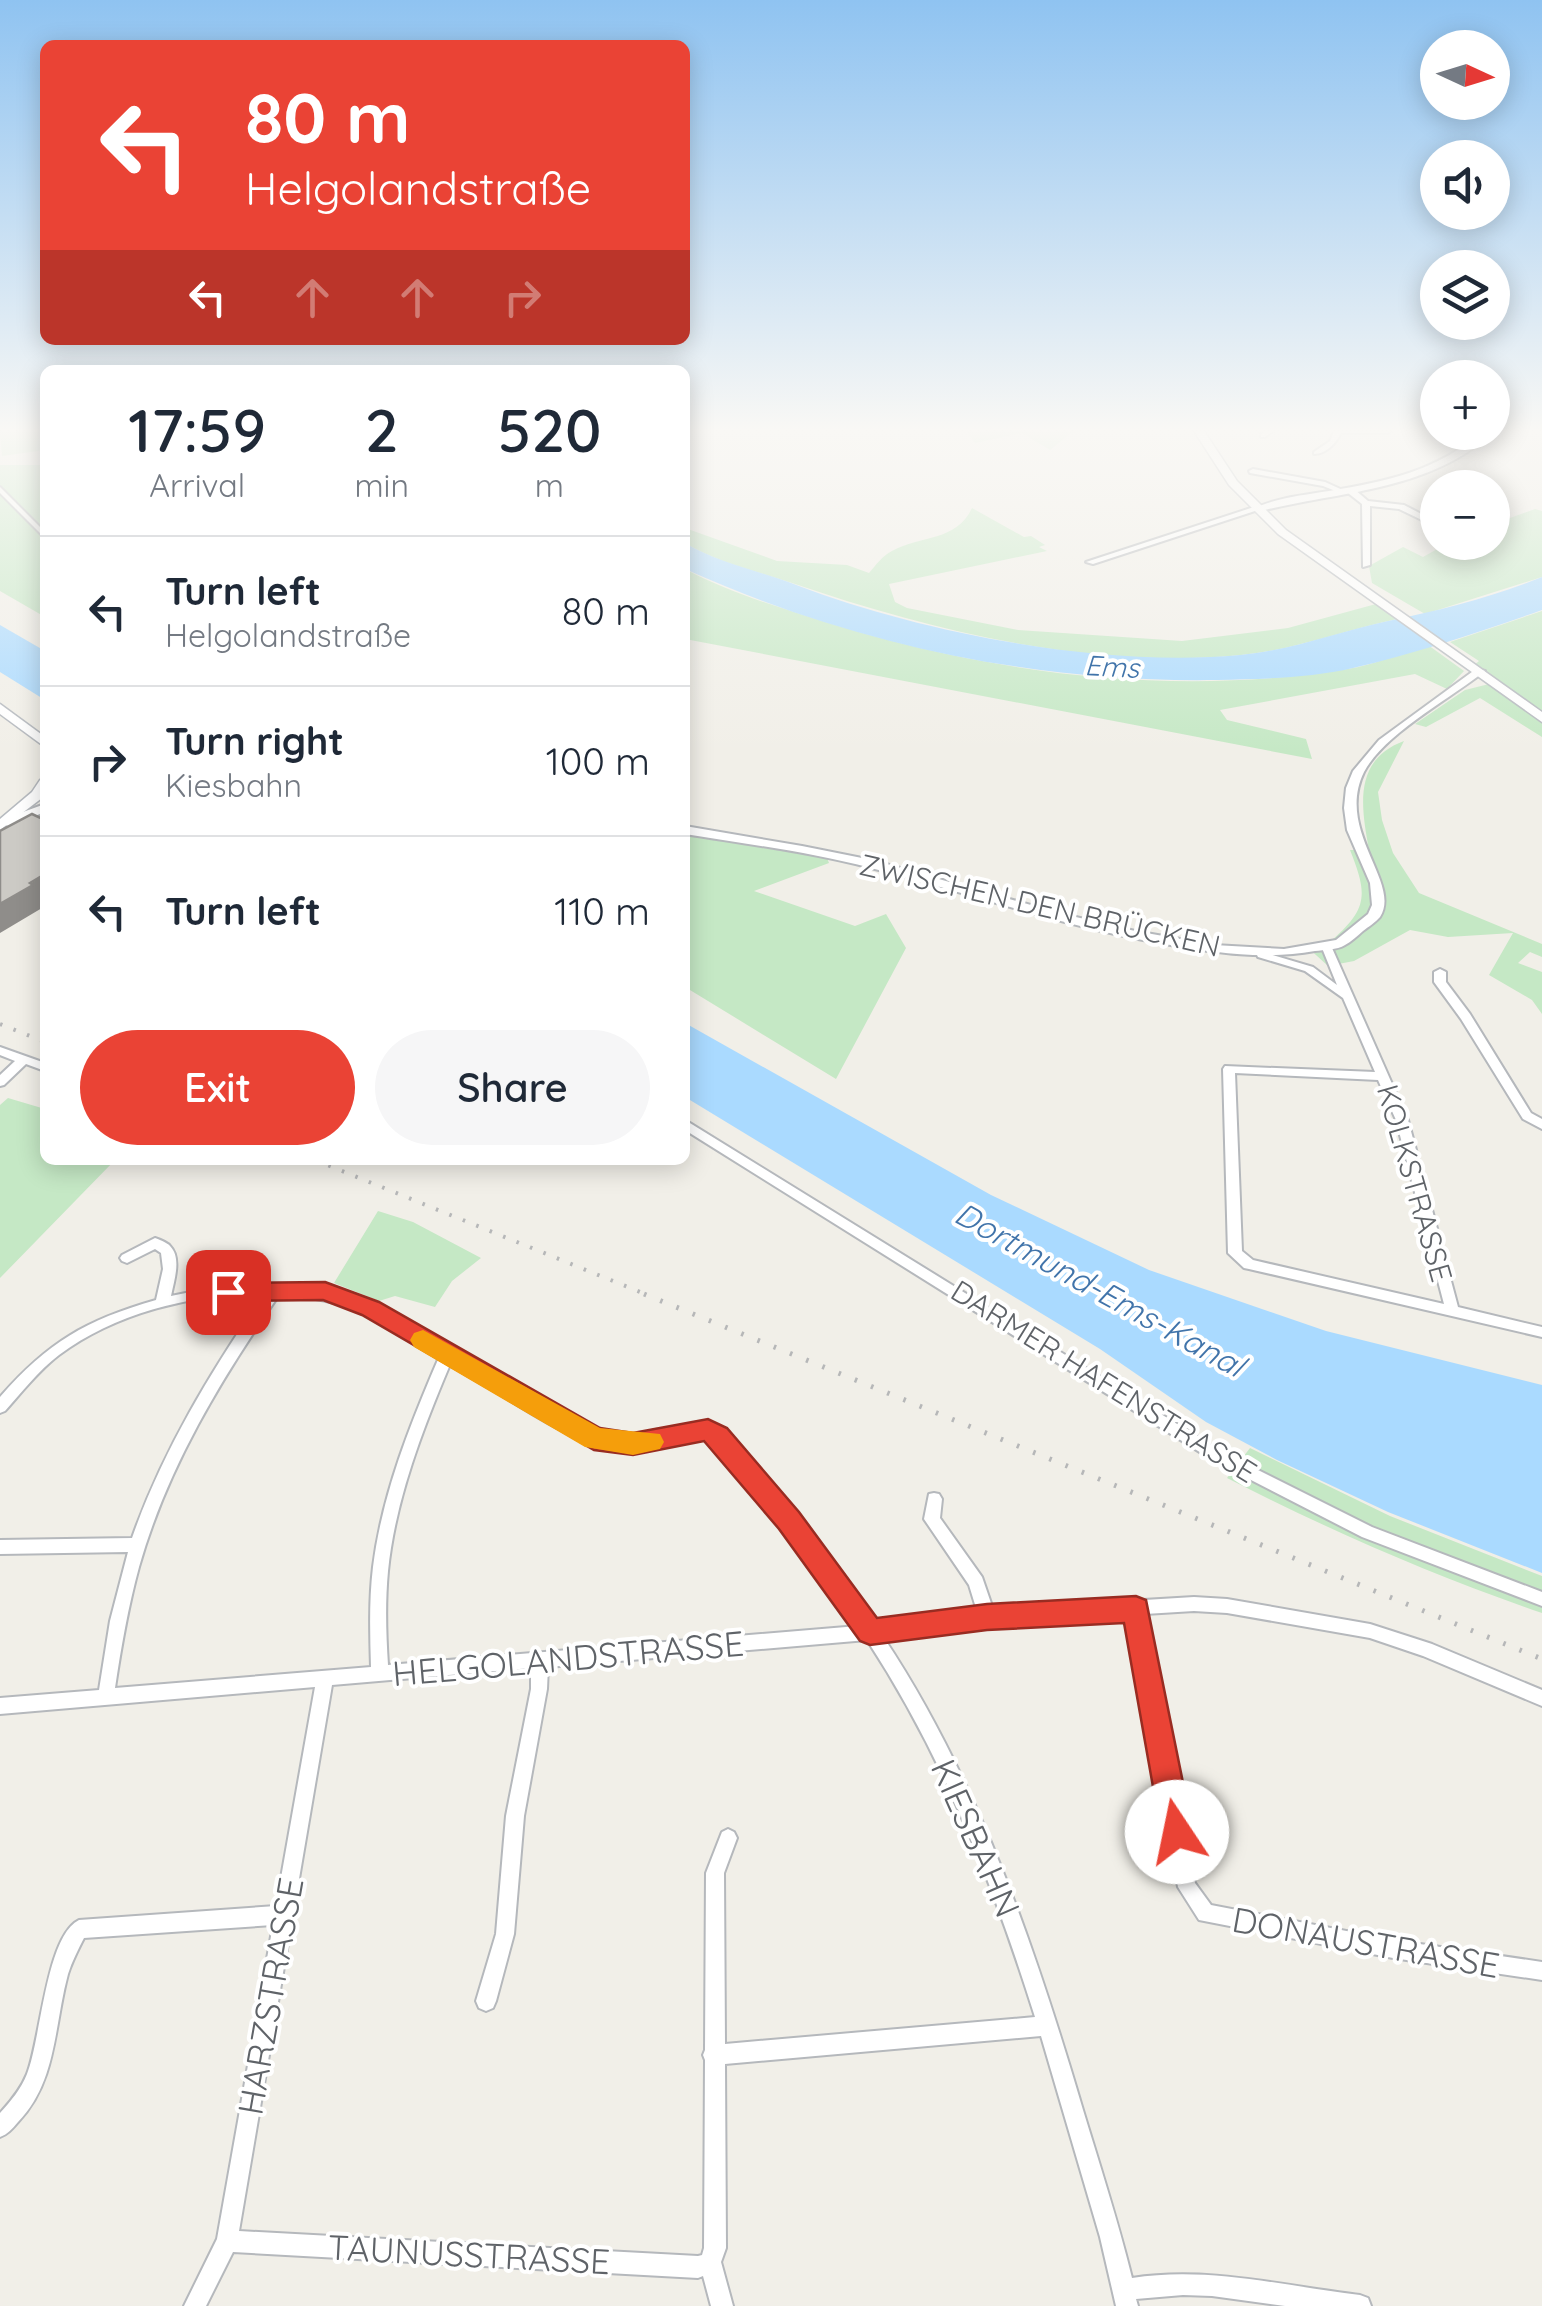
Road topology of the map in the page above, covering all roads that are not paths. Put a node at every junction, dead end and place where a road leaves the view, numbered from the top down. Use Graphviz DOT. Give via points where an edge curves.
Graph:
graph roads {
  1 [pos="1164,539"];
  2 [pos="1294,539"];
  3 [pos="1366,539"];
  4 [pos="1090,562"];
  5 [pos="1366,565"];
  6 [pos="1480,670"];
  7 [pos="0,708"];
  8 [pos="1542,718"];
  9 [pos="40,739"];
  10 [pos="40,798"];
  11 [pos="2,824"];
  12 [pos="690,831"];
  13 [pos="1326,948"];
  14 [pos="1262,955"];
  15 [pos="1440,972"];
  16 [pos="1353,1003"];
  17 [pos="0,1050"];
  18 [pos="24,1059"];
  19 [pos="40,1065"];
  20 [pos="1384,1076"];
  21 [pos="0,1082"];
  22 [pos="1542,1125"];
  23 [pos="690,1127"];
  24 [pos="127,1258"];
  25 [pos="274,1290"];
  26 [pos="162,1304"];
  27 [pos="1452,1310"];
  28 [pos="1542,1332"];
  29 [pos="447,1354"];
  30 [pos="0,1407"];
  31 [pos="934,1499"];
  32 [pos="137,1545"];
  33 [pos="0,1548"];
  34 [pos="1542,1599"];
  35 [pos="1136,1609"];
  36 [pos="987,1617"];
  37 [pos="870,1632"];
  38 [pos="540,1660"];
  39 [pos="380,1674"];
  40 [pos="325,1679"];
  41 [pos="106,1696"];
  42 [pos="1542,1698"];
  43 [pos="0,1706"];
  44 [pos="728,1838"];
  45 [pos="284,1915"];
  46 [pos="1542,1971"];
  47 [pos="486,2001"];
  48 [pos="1050,2026"];
  49 [pos="713,2054"];
  50 [pos="0,2127"];
  51 [pos="227,2242"];
  52 [pos="710,2262"];
  53 [pos="1125,2298"];
  54 [pos="195,2306"];
  55 [pos="722,2306"];
  56 [pos="1360,2306"];
  1 -- 4 [label="street"];
  2 -- 6 [label="main road"];
  3 -- 5 [label="street"];
  6 -- 8 [label="main road"];
  6 -- 13 [label="street, ZWISCHEN DEN BRÜCKEN" via="1376,745 1357,771 1352,830 1378,897 1374,916"];
  7 -- 9 [label="main road"];
  10 -- 11 [label="main road"];
  12 -- 14 [label="street, ZWISCHEN DEN BRÜCKEN" via="874,864 1115,930"];
  13 -- 14 [label="street, ZWISCHEN DEN BRÜCKEN"];
  13 -- 16 [label="street, KOLKSTRASSE"];
  14 -- 16 [label="street, KOLKSTRASSE" via="1309,969"];
  15 -- 22 [label="street" via="1440,982 1526,1116"];
  16 -- 20 [label="street, KOLKSTRASSE"];
  17 -- 18 [label="street"];
  18 -- 19 [label="street"];
  18 -- 21 [label="street"];
  20 -- 27 [label="street, KOLKSTRASSE" via="1402,1120"];
  20 -- 27 [label="street, KOLKSTRASSE" via="1229,1070 1235,1253 1249,1264"];
  23 -- 34 [label="street, DARMER HAFENSTRASSE" via="1218,1458 1367,1532"];
  24 -- 26 [label="street" via="155,1244 166,1250 170,1269"];
  25 -- 26 [label="street"];
  25 -- 29 [label="street" via="325,1291 370,1308"];
  25 -- 32 [label="street" via="196,1414"];
  26 -- 30 [label="street" via="66,1343"];
  27 -- 28 [label="street, KOLKSTRASSE"];
  29 -- 37 [label="street, KIESBAHN" via="594,1439 633,1444 708,1430 718,1436"];
  29 -- 39 [label="street" via="385,1539"];
  31 -- 36 [label="street" via="932,1519 976,1582"];
  32 -- 33 [label="street"];
  32 -- 41 [label="street"];
  35 -- 36 [label="street, HELGOLANDSTRASSE"];
  35 -- 42 [label="street, HELGOLANDSTRASSE" via="1226,1606 1370,1631"];
  35 -- 46 [label="street, DONAUSTRASSE" via="1187,1887 1206,1913"];
  36 -- 37 [label="street, HELGOLANDSTRASSE"];
  37 -- 38 [label="street, HELGOLANDSTRASSE"];
  37 -- 48 [label="street, KIESBAHN" via="975,1826"];
  38 -- 39 [label="street, HELGOLANDSTRASSE"];
  38 -- 47 [label="street" via="515,1816 505,1934"];
  39 -- 40 [label="street, HELGOLANDSTRASSE"];
  40 -- 41 [label="street, HELGOLANDSTRASSE"];
  40 -- 45 [label="street, HARZSTRASSE"];
  41 -- 43 [label="street, HELGOLANDSTRASSE"];
  44 -- 49 [label="street" via="715,1873"];
  45 -- 50 [label="street" via="79,1929 66,1955 37,2076 26,2100"];
  45 -- 51 [label="street, HARZSTRASSE"];
  48 -- 49 [label="street"];
  48 -- 53 [label="street, KIESBAHN"];
  49 -- 52 [label="street"];
  51 -- 52 [label="street, TAUNUSSTRASSE" via="698,2267"];
  51 -- 54 [label="street, HARZSTRASSE"];
  52 -- 55 [label="street"];
  53 -- 56 [label="street" via="1153,2284 1208,2285"];
}
